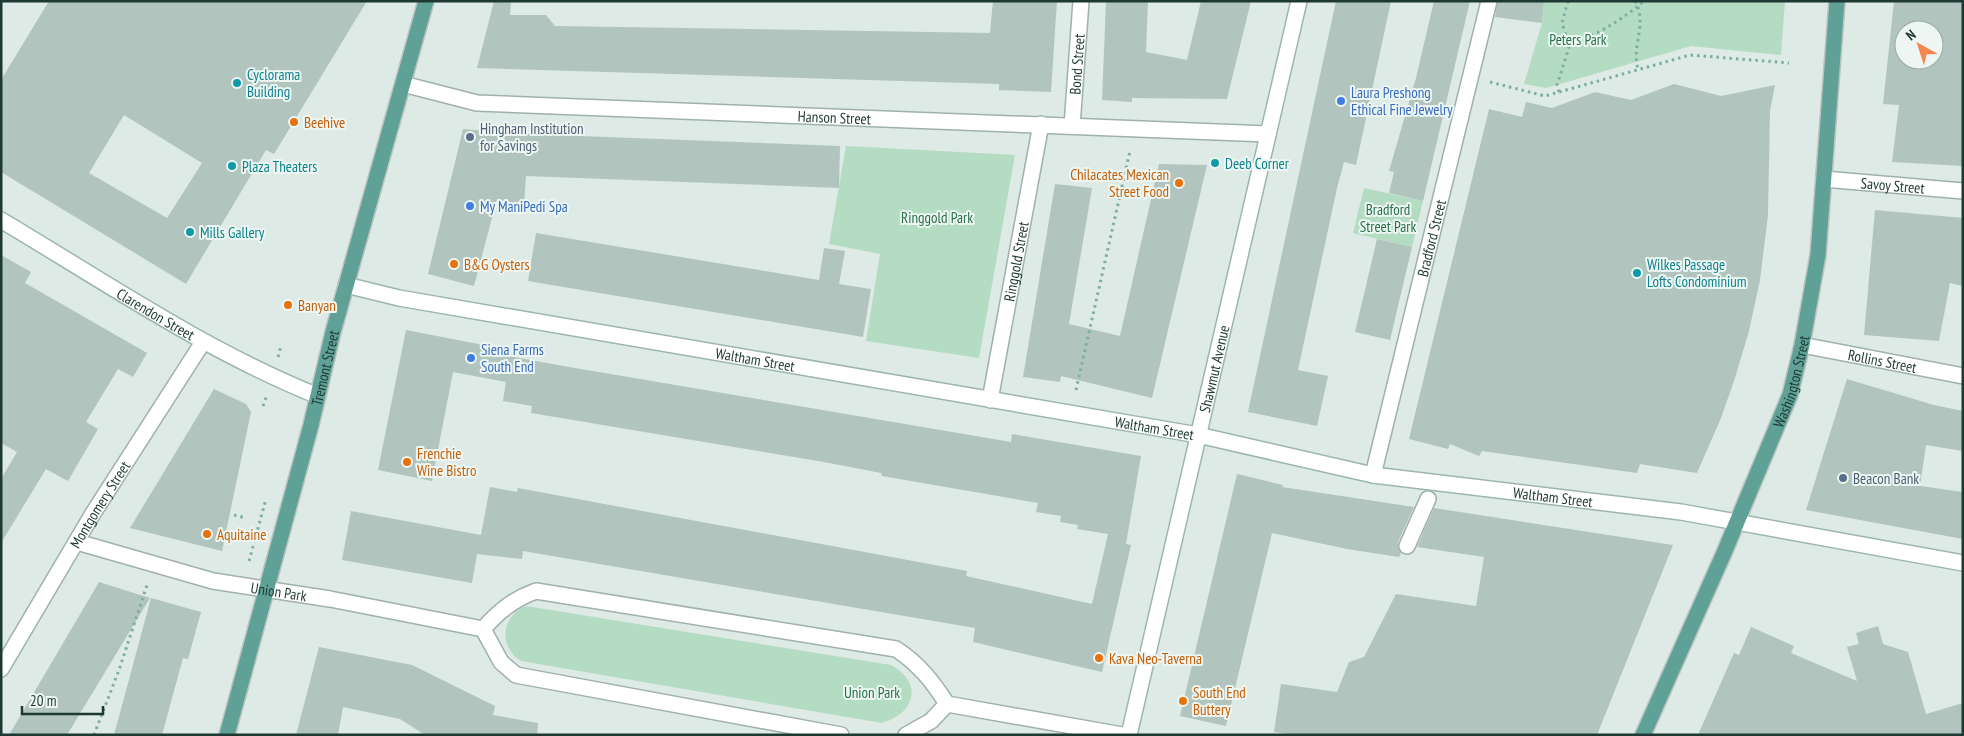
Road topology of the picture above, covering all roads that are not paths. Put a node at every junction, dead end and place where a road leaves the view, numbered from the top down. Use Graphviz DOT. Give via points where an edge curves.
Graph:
graph roads {
  1 [pos="426,1"];
  2 [pos="1081,1"];
  3 [pos="1299,1"];
  4 [pos="1489,1"];
  5 [pos="1837,1"];
  6 [pos="403,84"];
  7 [pos="1041,124"];
  8 [pos="1072,126"];
  9 [pos="1268,134"];
  10 [pos="1824,179"];
  11 [pos="1963,191"];
  12 [pos="1,220"];
  13 [pos="346,285"];
  14 [pos="203,342"];
  15 [pos="1802,345"];
  16 [pos="1963,376"];
  17 [pos="318,396"];
  18 [pos="990,400"];
  19 [pos="1198,435"];
  20 [pos="1373,475"];
  21 [pos="1428,499"];
  22 [pos="1736,523"];
  23 [pos="77,542"];
  24 [pos="1408,546"];
  25 [pos="1963,563"];
  26 [pos="267,590"];
  27 [pos="483,629"];
  28 [pos="1,670"];
  29 [pos="947,704"];
  30 [pos="227,735"];
  31 [pos="841,735"];
  32 [pos="906,735"];
  33 [pos="1122,735"];
  34 [pos="1129,735"];
  35 [pos="1643,735"];
  1 -- 6 [label="main road, Tremont Street"];
  2 -- 8 [label="street, Bond Street"];
  3 -- 9 [label="street, Shawmut Avenue"];
  4 -- 20 [label="street, Bradford Street"];
  5 -- 10 [label="main road, Washington Street"];
  6 -- 7 [label="street, Hanson Street" via="476,104"];
  6 -- 13 [label="main road, Tremont Street"];
  7 -- 8 [label="street, Hanson Street"];
  7 -- 18 [label="street, Ringgold Street"];
  8 -- 9 [label="street, Hanson Street"];
  9 -- 19 [label="street, Shawmut Avenue"];
  10 -- 11 [label="street, Savoy Street"];
  10 -- 15 [label="main road, Washington Street" via="1818,255"];
  12 -- 14 [label="street, Clarendon Street"];
  13 -- 17 [label="main road, Tremont Street"];
  13 -- 18 [label="street, Waltham Street" via="399,298"];
  14 -- 17 [label="street, Clarendon Street" via="272,378"];
  14 -- 23 [label="street, Montgomery Street"];
  15 -- 16 [label="street, Rollins Street"];
  15 -- 22 [label="main road, Washington Street" via="1790,395"];
  17 -- 26 [label="main road, Tremont Street"];
  18 -- 19 [label="street, Waltham Street"];
  19 -- 20 [label="street, Waltham Street"];
  19 -- 34 [label="street, Shawmut Avenue"];
  20 -- 22 [label="street, Waltham Street" via="1681,512"];
  21 -- 24 [label="street"];
  22 -- 25 [label="street, Waltham Street"];
  22 -- 35 [label="main road, Washington Street"];
  23 -- 26 [label="street, Union Park" via="213,581"];
  23 -- 28 [label="street, Montgomery Street"];
  26 -- 27 [label="street, Union Park"];
  26 -- 30 [label="main road, Tremont Street"];
  27 -- 29 [label="street" via="504,607 536,591 896,649 914,661"];
  27 -- 31 [label="street" via="501,662 516,674"];
  29 -- 32 [label="street" via="931,721"];
  29 -- 33 [label="street"];
}
